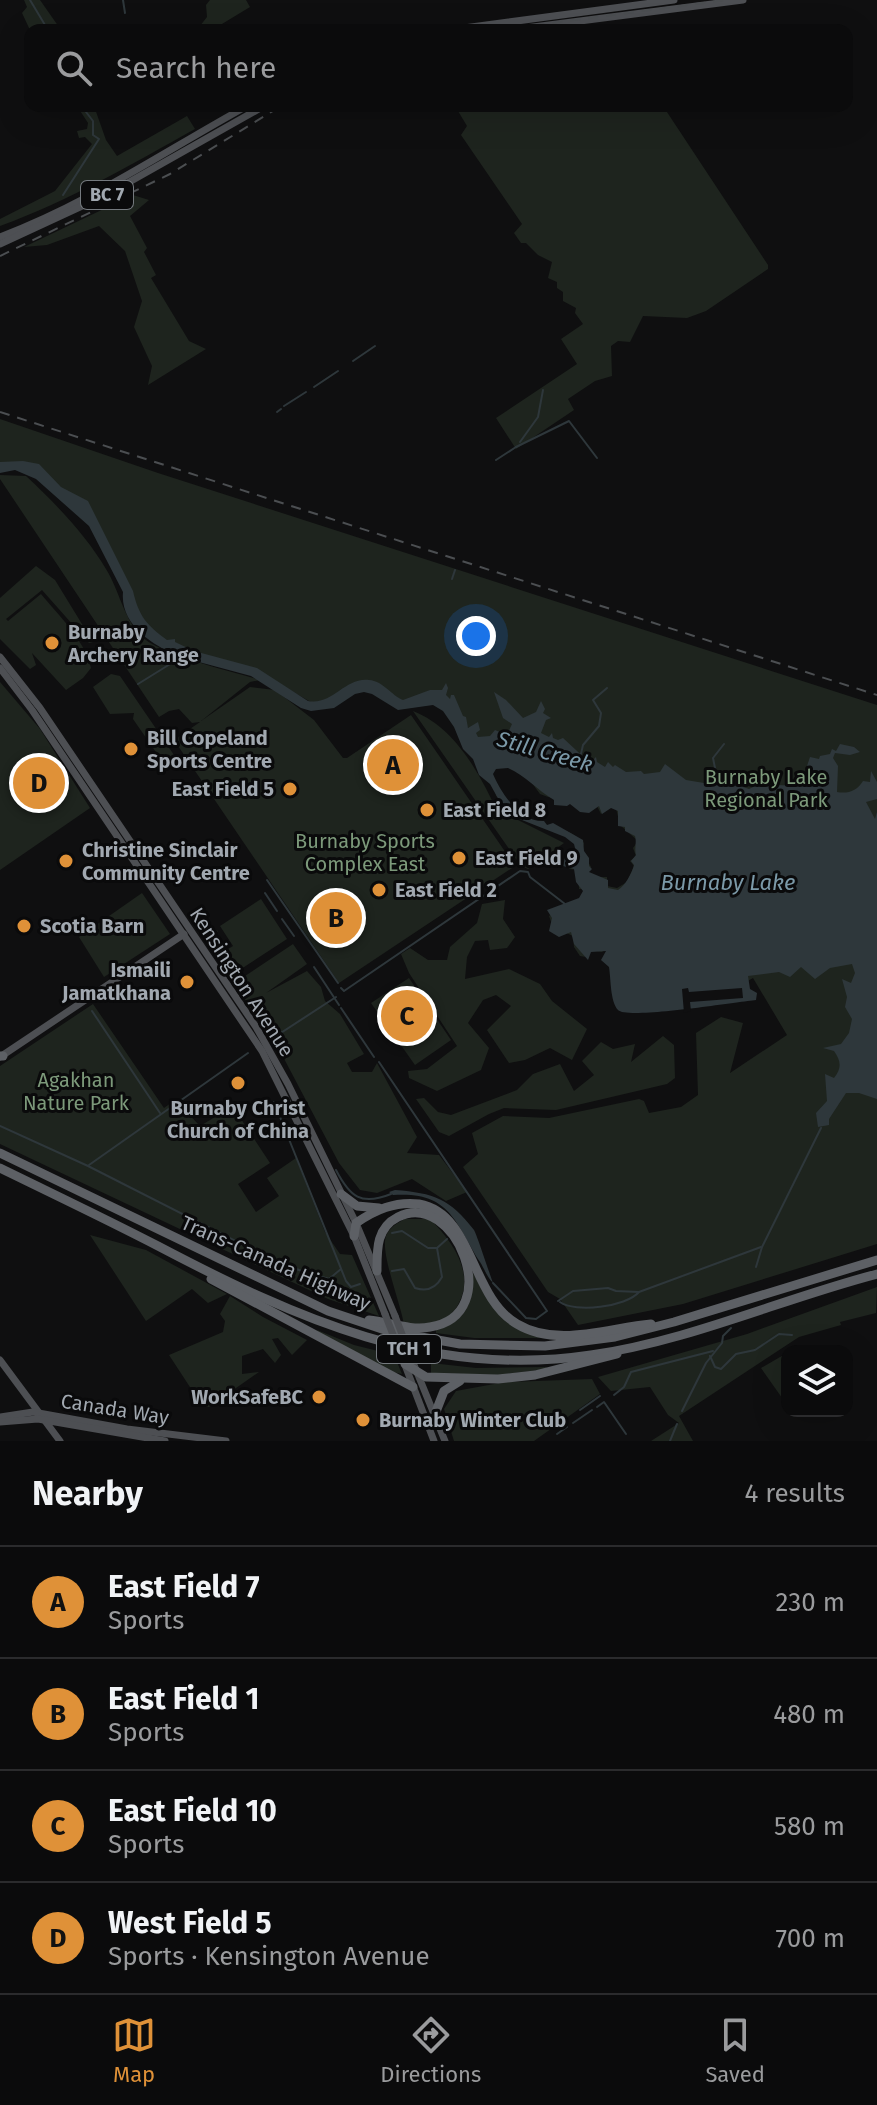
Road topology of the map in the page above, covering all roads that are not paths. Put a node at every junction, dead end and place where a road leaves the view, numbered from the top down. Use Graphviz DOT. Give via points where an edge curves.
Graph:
graph roads {
  1 [pos="674,0"];
  2 [pos="743,0"];
  3 [pos="494,24"];
  4 [pos="557,24"];
  5 [pos="237,112"];
  6 [pos="253,112"];
  7 [pos="0,237"];
  8 [pos="0,244"];
  9 [pos="0,657"];
  10 [pos="0,668"];
  11 [pos="186,932"];
  12 [pos="265,1050"];
  13 [pos="1,1056"];
  14 [pos="0,1153"];
  15 [pos="0,1168"];
  16 [pos="341,1194"];
  17 [pos="383,1208"];
  18 [pos="356,1223"];
  19 [pos="354,1236"];
  20 [pos="877,1260"];
  21 [pos="193,1265"];
  22 [pos="377,1271"];
  23 [pos="877,1274"];
  24 [pos="345,1317"];
  25 [pos="674,1322"];
  26 [pos="639,1346"];
  27 [pos="0,1360"];
  28 [pos="406,1361"];
  29 [pos="418,1374"];
  30 [pos="462,1380"];
  31 [pos="413,1387"];
  32 [pos="31,1398"];
  33 [pos="23,1412"];
  34 [pos="435,1414"];
  35 [pos="44,1417"];
  36 [pos="0,1419"];
  37 [pos="118,1438"];
  38 [pos="60,1441"];
  39 [pos="165,1441"];
  40 [pos="226,1441"];
  41 [pos="434,1441"];
  42 [pos="445,1441"];
  1 -- 3 [label="main road"];
  2 -- 4 [label="main road"];
  5 -- 7 [label="main road, BC 7" via="122,180"];
  6 -- 8 [label="main road, BC 7" via="108,194"];
  9 -- 11 [label="main road, Kensington Avenue" via="40,708"];
  10 -- 11 [label="main road, Kensington Avenue"];
  11 -- 12 [label="main road, Kensington Avenue" via="243,1007"];
  11 -- 13 [label="main road"];
  12 -- 16 [label="main road, Kensington Avenue"];
  12 -- 19 [label="main road, Kensington Avenue"];
  14 -- 24 [label="highway, Trans-Canada Highway / TCH 1"];
  15 -- 21 [label="highway, Trans-Canada Highway / TCH 1"];
  16 -- 17 [label="highway" via="357,1206"];
  16 -- 18 [label="main road, Kensington Avenue"];
  17 -- 18 [label="highway"];
  17 -- 25 [label="highway" via="424,1205 447,1218 492,1302 527,1329 578,1334"];
  18 -- 19 [label="highway"];
  18 -- 22 [label="main road, Kensington Avenue"];
  19 -- 28 [label="main road, Kensington Avenue, bridge"];
  20 -- 25 [label="highway, Trans-Canada Highway / TCH 1"];
  21 -- 26 [label="highway, Trans-Canada Highway / TCH 1" via="326,1325 432,1354 517,1361"];
  21 -- 31 [label="highway"];
  22 -- 24 [label="highway" via="383,1230 399,1217 424,1213 440,1221 456,1243 468,1275 468,1298 454,1318 432,1327"];
  22 -- 28 [label="main road, Kensington Avenue, bridge"];
  23 -- 26 [label="highway, Trans-Canada Highway / TCH 1"];
  24 -- 25 [label="highway, Trans-Canada Highway / TCH 1" via="436,1341 521,1347 602,1339"];
  26 -- 30 [label="highway" via="535,1375"];
  27 -- 32 [label="main road"];
  28 -- 29 [label="highway"];
  28 -- 31 [label="main road, Kensington Avenue"];
  29 -- 30 [label="highway"];
  29 -- 34 [label="main road"];
  30 -- 34 [label="highway" via="445,1389"];
  31 -- 41 [label="main road, Kensington Avenue"];
  32 -- 33 [label="main road"];
  32 -- 35 [label="main road"];
  33 -- 35 [label="main road, Canada Way"];
  33 -- 36 [label="main road, Canada Way"];
  34 -- 42 [label="main road"];
  35 -- 36 [label="main road, Canada Way"];
  35 -- 37 [label="main road, Canada Way"];
  35 -- 38 [label="main road"];
  35 -- 40 [label="main road, Canada Way"];
  37 -- 39 [label="main road, Canada Way"];
}
